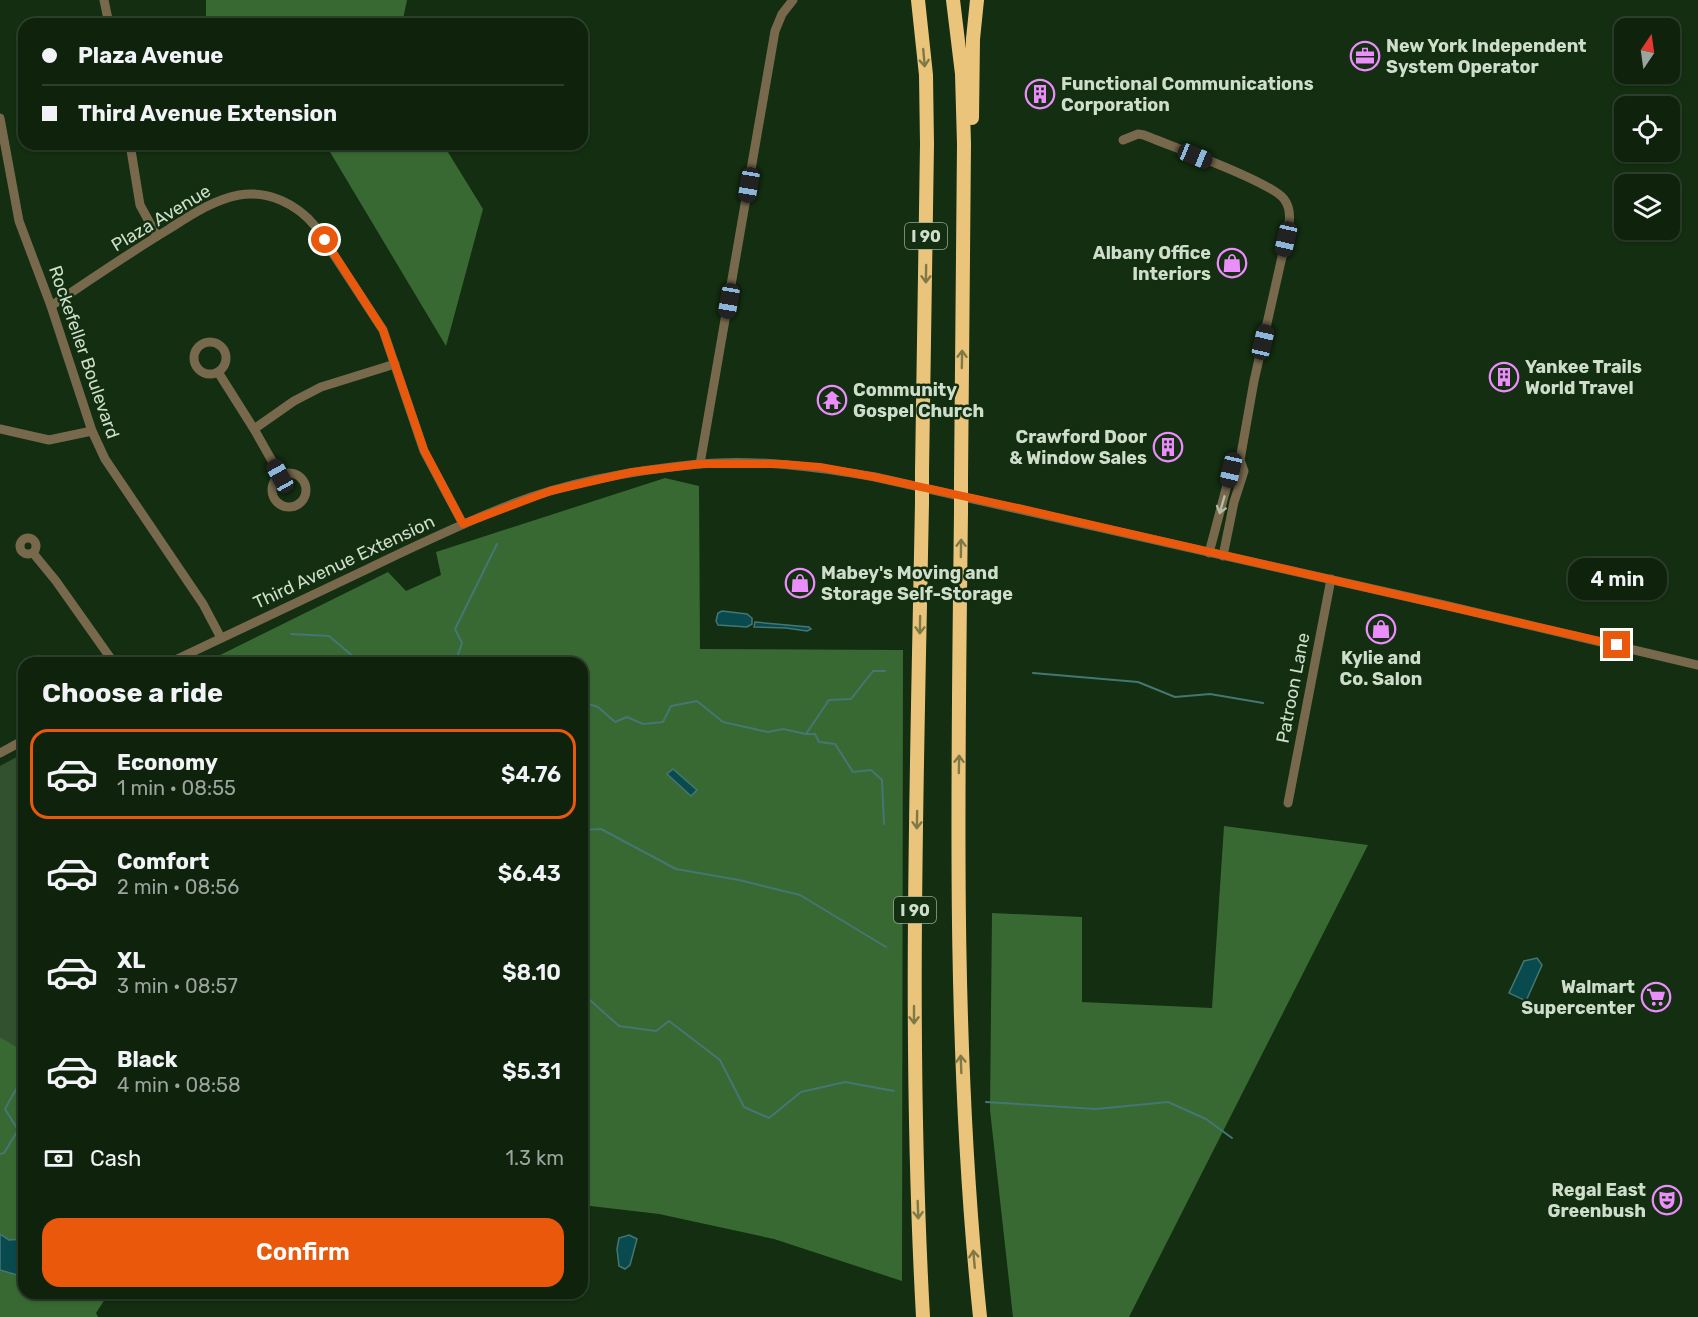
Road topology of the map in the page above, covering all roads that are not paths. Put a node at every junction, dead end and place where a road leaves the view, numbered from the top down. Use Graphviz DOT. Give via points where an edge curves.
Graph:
graph roads {
  1 [pos="104,0"];
  2 [pos="793,0"];
  3 [pos="918,0"];
  4 [pos="953,0"];
  5 [pos="976,0"];
  6 [pos="107,18"];
  7 [pos="0,118"];
  8 [pos="1124,140"];
  9 [pos="131,150"];
  10 [pos="964,228"];
  11 [pos="157,236"];
  12 [pos="51,306"];
  13 [pos="394,364"];
  14 [pos="218,372"];
  15 [pos="0,429"];
  16 [pos="254,429"];
  17 [pos="92,431"];
  18 [pos="1240,460"];
  19 [pos="700,464"];
  20 [pos="280,476"];
  21 [pos="463,524"];
  22 [pos="33,553"];
  23 [pos="1209,553"];
  24 [pos="1223,556"];
  25 [pos="1331,579"];
  26 [pos="221,638"];
  27 [pos="110,657"];
  28 [pos="181,657"];
  29 [pos="1698,665"];
  30 [pos="18,742"];
  31 [pos="2,749"];
  32 [pos="1288,803"];
  33 [pos="923,1317"];
  34 [pos="980,1317"];
  1 -- 6 [label="street"];
  2 -- 19 [label="street" via="775,31"];
  3 -- 33 [label="highway, I 90, one-way, bridge" via="926,75 927,144 914,1027"];
  4 -- 10 [label="highway, I 90" via="963,102"];
  5 -- 10 [label="highway" via="971,170"];
  7 -- 12 [label="street, Rockefeller Boulevard" via="19,221"];
  8 -- 18 [label="street" via="1144,135 1249,178 1287,203 1290,218"];
  9 -- 11 [label="street" via="140,205"];
  34 -- 10 [label="highway, I 90, one-way, bridge" via="968,1186 960,1016"];
  11 -- 12 [label="street, Plaza Avenue"];
  11 -- 13 [label="street, Plaza Avenue" via="227,198 261,195 285,201 306,215 339,260 383,330"];
  12 -- 17 [label="street, Rockefeller Boulevard"];
  13 -- 16 [label="street" via="321,387"];
  13 -- 21 [label="street, Plaza Avenue" via="424,450"];
  14 -- 16 [label="street"];
  15 -- 17 [label="street" via="49,440"];
  16 -- 20 [label="street"];
  17 -- 26 [label="street, Rockefeller Boulevard" via="105,459 203,604"];
  18 -- 23 [label="street, one-way" via="1231,470"];
  18 -- 24 [label="street" via="1244,471"];
  19 -- 21 [label="street, Third Avenue Extension" via="632,472 562,488"];
  19 -- 23 [label="street, Third Avenue Extension" via="820,467"];
  21 -- 26 [label="street, Third Avenue Extension"];
  22 -- 27 [label="street"];
  23 -- 24 [label="street, Third Avenue Extension"];
  24 -- 25 [label="street, Third Avenue Extension"];
  25 -- 29 [label="street, Third Avenue Extension"];
  25 -- 32 [label="street, Patroon Lane"];
  26 -- 28 [label="street, Third Avenue Extension"];
  30 -- 31 [label="street"];
}
